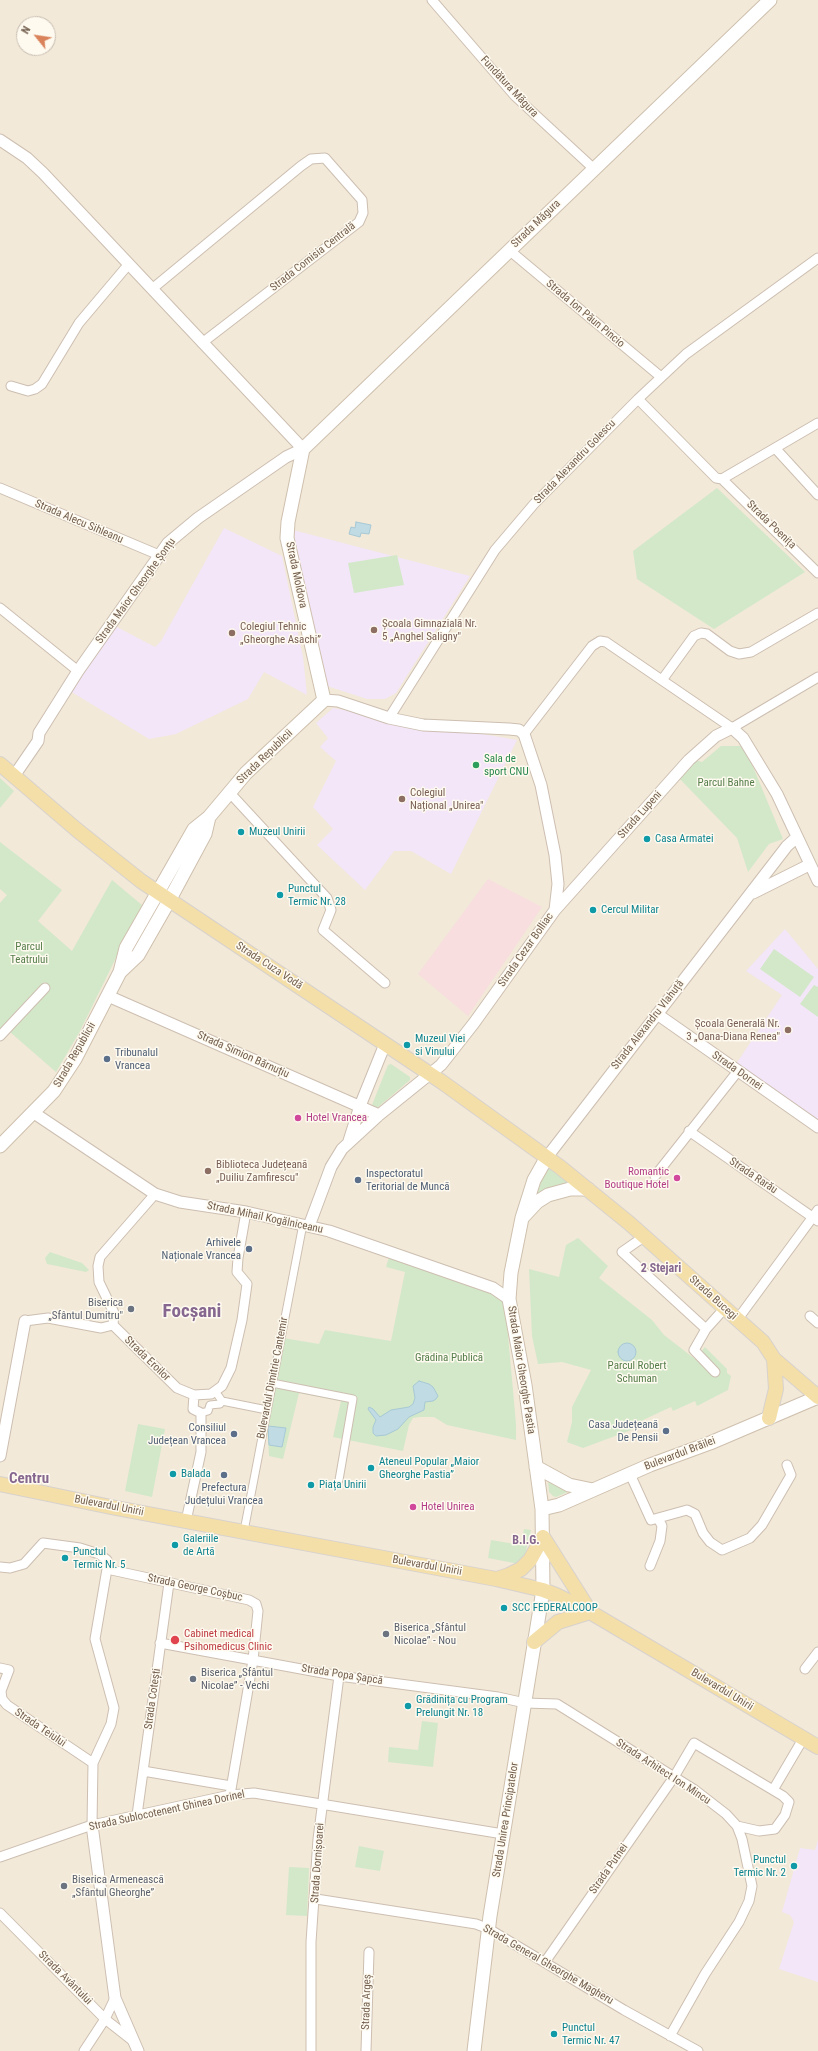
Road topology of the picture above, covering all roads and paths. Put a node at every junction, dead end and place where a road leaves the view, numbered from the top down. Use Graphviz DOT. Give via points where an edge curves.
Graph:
graph roads {
  1 [pos="432,0"];
  2 [pos="770,0"];
  3 [pos="0,140"];
  4 [pos="593,168"];
  5 [pos="509,250"];
  6 [pos="818,258"];
  7 [pos="128,265"];
  8 [pos="152,289"];
  9 [pos="202,343"];
  10 [pos="661,377"];
  11 [pos="11,386"];
  12 [pos="638,399"];
  13 [pos="818,423"];
  14 [pos="775,448"];
  15 [pos="303,449"];
  16 [pos="722,479"];
  17 [pos="0,488"];
  18 [pos="818,495"];
  19 [pos="159,556"];
  20 [pos="818,573"];
  21 [pos="0,608"];
  22 [pos="818,613"];
  23 [pos="78,672"];
  24 [pos="818,677"];
  25 [pos="662,680"];
  26 [pos="324,700"];
  27 [pos="389,718"];
  28 [pos="732,728"];
  29 [pos="524,734"];
  30 [pos="0,764"];
  31 [pos="14,776"];
  32 [pos="229,792"];
  33 [pos="209,817"];
  34 [pos="797,837"];
  35 [pos="814,862"];
  36 [pos="818,881"];
  37 [pos="157,891"];
  38 [pos="751,894"];
  39 [pos="170,899"];
  40 [pos="555,910"];
  41 [pos="120,972"];
  42 [pos="385,983"];
  43 [pos="45,988"];
  44 [pos="108,996"];
  45 [pos="657,1014"];
  46 [pos="0,1036"];
  47 [pos="385,1044"];
  48 [pos="738,1071"];
  49 [pos="431,1075"];
  50 [pos="360,1106"];
  51 [pos="34,1113"];
  52 [pos="379,1115"];
  53 [pos="818,1127"];
  54 [pos="689,1131"];
  55 [pos="349,1142"];
  56 [pos="0,1146"];
  57 [pos="547,1157"];
  58 [pos="655,1176"];
  59 [pos="588,1189"];
  60 [pos="155,1194"];
  61 [pos="246,1212"];
  62 [pos="816,1216"];
  63 [pos="522,1218"];
  64 [pos="306,1225"];
  65 [pos="644,1236"];
  66 [pos="509,1299"];
  67 [pos="724,1309"];
  68 [pos="810,1316"];
  69 [pos="737,1320"];
  70 [pos="25,1321"];
  71 [pos="818,1323"];
  72 [pos="112,1326"];
  73 [pos="706,1329"];
  74 [pos="774,1359"];
  75 [pos="715,1372"];
  76 [pos="272,1383"];
  77 [pos="215,1391"];
  78 [pos="194,1395"];
  79 [pos="818,1397"];
  80 [pos="222,1401"];
  81 [pos="267,1410"];
  82 [pos="201,1413"];
  83 [pos="769,1418"];
  84 [pos="0,1456"];
  85 [pos="787,1465"];
  86 [pos="536,1467"];
  87 [pos="630,1474"];
  88 [pos="339,1480"];
  89 [pos="0,1484"];
  90 [pos="593,1490"];
  91 [pos="542,1509"];
  92 [pos="658,1518"];
  93 [pos="186,1521"];
  94 [pos="244,1531"];
  95 [pos="543,1537"];
  96 [pos="107,1564"];
  97 [pos="650,1566"];
  98 [pos="0,1567"];
  99 [pos="496,1579"];
  100 [pos="169,1583"];
  101 [pos="542,1590"];
  102 [pos="590,1612"];
  103 [pos="534,1642"];
  104 [pos="160,1643"];
  105 [pos="818,1652"];
  106 [pos="253,1660"];
  107 [pos="4,1669"];
  108 [pos="805,1669"];
  109 [pos="339,1676"];
  110 [pos="525,1703"];
  111 [pos="803,1739"];
  112 [pos="818,1747"];
  113 [pos="93,1764"];
  114 [pos="143,1771"];
  115 [pos="674,1777"];
  116 [pos="773,1790"];
  117 [pos="230,1791"];
  118 [pos="323,1803"];
  119 [pos="137,1815"];
  120 [pos="92,1825"];
  121 [pos="737,1826"];
  122 [pos="503,1834"];
  123 [pos="0,1857"];
  124 [pos="316,1899"];
  125 [pos="0,1913"];
  126 [pos="489,1928"];
  127 [pos="369,1952"];
  128 [pos="545,1962"];
  129 [pos="114,1998"];
  130 [pos="105,2019"];
  131 [pos="670,2036"];
  132 [pos="133,2041"];
  133 [pos="84,2051"];
  134 [pos="138,2051"];
  135 [pos="311,2051"];
  136 [pos="366,2051"];
  137 [pos="474,2051"];
  138 [pos="698,2051"];
  1 -- 4 [label="street, Fundătura Măgura" via="515,96"];
  2 -- 4 [label="main road, Strada Măgura"];
  3 -- 7 [label="street" via="27,158 43,173"];
  4 -- 5 [label="main road, Strada Măgura"];
  5 -- 10 [label="street, Strada Ion Păun Pincio"];
  5 -- 15 [label="main road, Strada Măgura"];
  6 -- 10 [label="street, Strada Alexandru Golescu" via="728,322"];
  7 -- 8 [label="street"];
  7 -- 11 [label="street" via="79,323 42,384 28,391"];
  8 -- 9 [label="street"];
  8 -- 9 [label="street, Strada Comisia Centrală" via="301,166 311,159 325,158 362,200 364,213 359,222"];
  9 -- 15 [label="street"];
  10 -- 12 [label="street, Strada Alexandru Golescu"];
  12 -- 16 [label="street, Strada Poenița" via="716,478"];
  12 -- 27 [label="street, Strada Alexandru Golescu" via="534,504 495,550"];
  13 -- 14 [label="street"];
  14 -- 16 [label="street"];
  14 -- 18 [label="street"];
  15 -- 19 [label="street, Strada Maior Gheorghe Șonțu" via="286,457 192,522 175,536"];
  15 -- 26 [label="main road, Strada Moldova" via="287,538"];
  16 -- 20 [label="street, Strada Poenița"];
  17 -- 19 [label="street, Strada Alecu Sihleanu"];
  19 -- 23 [label="street, Strada Maior Gheorghe Șonțu"];
  21 -- 23 [label="street"];
  22 -- 25 [label="street" via="751,652 739,654 730,651 707,634 694,636"];
  23 -- 31 [label="street, Strada Maior Gheorghe Șonțu" via="39,733 38,741"];
  24 -- 28 [label="street, Strada Lupeni"];
  25 -- 28 [label="street"];
  25 -- 29 [label="street" via="600,640 592,646"];
  26 -- 27 [label="street" via="338,701"];
  26 -- 32 [label="main road, Strada Republicii"];
  27 -- 29 [label="street" via="423,725 519,730"];
  28 -- 34 [label="street" via="743,738 777,794"];
  28 -- 40 [label="street, Strada Lupeni" via="716,736 689,760"];
  29 -- 40 [label="street, Strada Cezar Bolliac" via="541,785 553,848 558,884"];
  30 -- 31 [label="main road, Strada Cuza Vodă"];
  31 -- 37 [label="main road, Strada Cuza Vodă" via="77,830"];
  32 -- 33 [label="main road, Strada Republicii"];
  32 -- 42 [label="street" via="328,898 331,910 323,930"];
  33 -- 37 [label="main road, Strada Republicii" via="194,828"];
  33 -- 39 [label="main road, Strada Republicii" via="205,834"];
  34 -- 35 [label="street"];
  34 -- 38 [label="street, Strada Alexandru Vlahuță" via="787,846"];
  35 -- 36 [label="street"];
  35 -- 38 [label="street, Strada Alexandru Vlahuță"];
  37 -- 39 [label="main road, Strada Cuza Vodă"];
  37 -- 41 [label="main road, Strada Republicii" via="126,948"];
  38 -- 45 [label="street, Strada Alexandru Vlahuță"];
  39 -- 41 [label="main road, Strada Republicii" via="138,954"];
  39 -- 47 [label="main road, Strada Cuza Vodă"];
  40 -- 49 [label="street, Strada Cezar Bolliac" via="441,1066"];
  41 -- 44 [label="main road, Strada Republicii"];
  43 -- 46 [label="street"];
  44 -- 50 [label="street, Strada Simion Bărnuțiu"];
  44 -- 51 [label="main road, Strada Republicii" via="66,1074"];
  45 -- 48 [label="street, Strada Dornei"];
  45 -- 57 [label="street, Strada Alexandru Vlahuță"];
  47 -- 49 [label="main road, Strada Cuza Vodă"];
  47 -- 50 [label="street, Bulevardul Dimitrie Cantemir"];
  48 -- 53 [label="street, Strada Dornei"];
  48 -- 54 [label="street"];
  49 -- 52 [label="street, Bulevardul Dimitrie Cantemir"];
  49 -- 57 [label="main road, Strada Cuza Vodă"];
  50 -- 52 [label="street, Strada Simion Bărnuțiu"];
  50 -- 55 [label="street, Bulevardul Dimitrie Cantemir"];
  51 -- 56 [label="main road, Strada Republicii"];
  51 -- 60 [label="street, Strada Mihail Kogălniceanu"];
  52 -- 55 [label="street, Bulevardul Dimitrie Cantemir"];
  54 -- 58 [label="street"];
  54 -- 62 [label="street, Strada Rarău"];
  55 -- 64 [label="street, Bulevardul Dimitrie Cantemir" via="331,1168"];
  57 -- 59 [label="main road, Strada Bucegi"];
  57 -- 63 [label="main road, Strada Maior Gheorghe Pastia" via="534,1180"];
  59 -- 63 [label="main road" via="570,1189 548,1196 537,1202"];
  59 -- 65 [label="main road, Strada Bucegi"];
  60 -- 61 [label="street, Strada Mihail Kogălniceanu" via="180,1202"];
  60 -- 72 [label="street" via="100,1257 99,1282 114,1313"];
  61 -- 64 [label="street, Strada Mihail Kogălniceanu"];
  61 -- 77 [label="street" via="237,1272 247,1284 242,1320 231,1368 222,1386"];
  62 -- 69 [label="street"];
  63 -- 66 [label="main road, Strada Maior Gheorghe Pastia" via="511,1273"];
  64 -- 66 [label="street, Strada Mihail Kogălniceanu" via="378,1247 493,1288"];
  64 -- 76 [label="street, Bulevardul Dimitrie Cantemir"];
  65 -- 67 [label="main road, Strada Bucegi"];
  65 -- 73 [label="street" via="622,1252"];
  66 -- 86 [label="main road, Strada Maior Gheorghe Pastia" via="525,1385"];
  67 -- 69 [label="main road, Strada Bucegi"];
  67 -- 73 [label="street"];
  68 -- 71 [label="street"];
  69 -- 74 [label="main road, Strada Bucegi" via="763,1342"];
  70 -- 72 [label="street" via="48,1318 101,1328"];
  70 -- 84 [label="street"];
  72 -- 78 [label="street, Strada Eroilor" via="177,1388"];
  73 -- 75 [label="street" via="694,1350"];
  74 -- 79 [label="main road, Strada Bucegi"];
  74 -- 83 [label="main road" via="776,1389"];
  76 -- 81 [label="street, Bulevardul Dimitrie Cantemir"];
  76 -- 88 [label="street" via="353,1399"];
  77 -- 78 [label="street" via="211,1394"];
  77 -- 80 [label="street"];
  78 -- 82 [label="street" via="193,1409"];
  79 -- 83 [label="main road, Bulevardul Brăilei"];
  80 -- 81 [label="street"];
  80 -- 82 [label="street" via="220,1404 210,1405 208,1411"];
  81 -- 94 [label="street, Bulevardul Dimitrie Cantemir"];
  82 -- 93 [label="street" via="201,1452"];
  83 -- 87 [label="main road, Bulevardul Brăilei"];
  85 -- 92 [label="street" via="791,1475 762,1525 750,1538 722,1550 710,1542 702,1533 694,1514 686,1510"];
  86 -- 90 [label="main road" via="569,1485"];
  86 -- 91 [label="main road, Strada Maior Gheorghe Pastia"];
  87 -- 90 [label="main road, Bulevardul Brăilei"];
  87 -- 92 [label="street" via="651,1520"];
  89 -- 93 [label="main road, Bulevardul Unirii"];
  90 -- 91 [label="main road, Bulevardul Brăilei" via="559,1505"];
  91 -- 95 [label="main road, Strada Maior Gheorghe Pastia"];
  92 -- 97 [label="street" via="662,1526 660,1541"];
  93 -- 94 [label="main road, Bulevardul Unirii"];
  94 -- 99 [label="main road, Bulevardul Unirii"];
  95 -- 99 [label="main road" via="530,1560 521,1569 509,1576"];
  95 -- 101 [label="main road, Strada Maior Gheorghe Pastia"];
  95 -- 102 [label="main road"];
  96 -- 98 [label="street, Strada George Coșbuc" via="99,1554 80,1548 43,1543 24,1564 10,1568"];
  96 -- 100 [label="street, Strada George Coșbuc"];
  96 -- 113 [label="street" via="95,1639 114,1708 111,1724"];
  99 -- 101 [label="main road, Bulevardul Unirii"];
  100 -- 104 [label="street, Strada Cotești"];
  100 -- 106 [label="street, Strada George Coșbuc" via="249,1600 256,1604 258,1611"];
  101 -- 102 [label="main road, Bulevardul Unirii" via="556,1594"];
  101 -- 103 [label="main road, Strada Unirea Principatelor"];
  102 -- 103 [label="main road" via="558,1622"];
  102 -- 111 [label="main road, Bulevardul Unirii"];
  103 -- 110 [label="main road, Strada Unirea Principatelor"];
  104 -- 106 [label="street, Strada Popa Șapcă"];
  104 -- 114 [label="street, Strada Cotești"];
  105 -- 108 [label="street"];
  106 -- 109 [label="street, Strada Popa Șapcă"];
  106 -- 117 [label="street, Strada George Coșbuc"];
  107 -- 113 [label="street, Strada Teiului" via="1,1691 2,1699 7,1705"];
  109 -- 110 [label="street, Strada Popa Șapcă" via="498,1697"];
  109 -- 118 [label="street, Strada Dornișoarei"];
  110 -- 115 [label="street, Strada Arhitect Ion Mincu" via="557,1704"];
  110 -- 122 [label="main road, Strada Unirea Principatelor"];
  111 -- 112 [label="main road, Bulevardul Unirii"];
  111 -- 116 [label="street"];
  113 -- 120 [label="street"];
  114 -- 117 [label="street"];
  114 -- 119 [label="street, Strada Cotești"];
  115 -- 116 [label="street, Strada Putnei" via="694,1743"];
  115 -- 121 [label="street, Strada Arhitect Ion Mincu" via="726,1814"];
  115 -- 128 [label="street, Strada Putnei"];
  116 -- 121 [label="street" via="789,1802 785,1815 775,1829 759,1831"];
  117 -- 118 [label="street, Strada Sublocotenent Ghinea Dorinel"];
  117 -- 119 [label="street, Strada Sublocotenent Ghinea Dorinel"];
  118 -- 122 [label="street, Strada Sublocotenent Ghinea Dorinel"];
  118 -- 124 [label="street, Strada Dornișoarei" via="318,1838"];
  119 -- 120 [label="street, Strada Sublocotenent Ghinea Dorinel"];
  120 -- 123 [label="street, Strada Sublocotenent Ghinea Dorinel"];
  120 -- 129 [label="street"];
  121 -- 131 [label="street, Strada Arhitect Ion Mincu" via="750,1872 752,1886 749,1901"];
  122 -- 126 [label="main road, Strada Unirea Principatelor"];
  124 -- 126 [label="street, Strada General Gheorghe Magheru"];
  124 -- 135 [label="street, Strada Dornișoarei" via="311,1942"];
  125 -- 130 [label="street, Strada Avântului"];
  126 -- 128 [label="street, Strada General Gheorghe Magheru"];
  126 -- 137 [label="main road, Strada Unirea Principatelor"];
  127 -- 136 [label="street, Strada Argeș"];
  128 -- 131 [label="street, Strada General Gheorghe Magheru"];
  129 -- 130 [label="street"];
  129 -- 132 [label="street"];
  130 -- 132 [label="street, Strada Avântului"];
  130 -- 133 [label="street"];
  131 -- 138 [label="street, Strada General Gheorghe Magheru"];
  132 -- 134 [label="street"];
}
